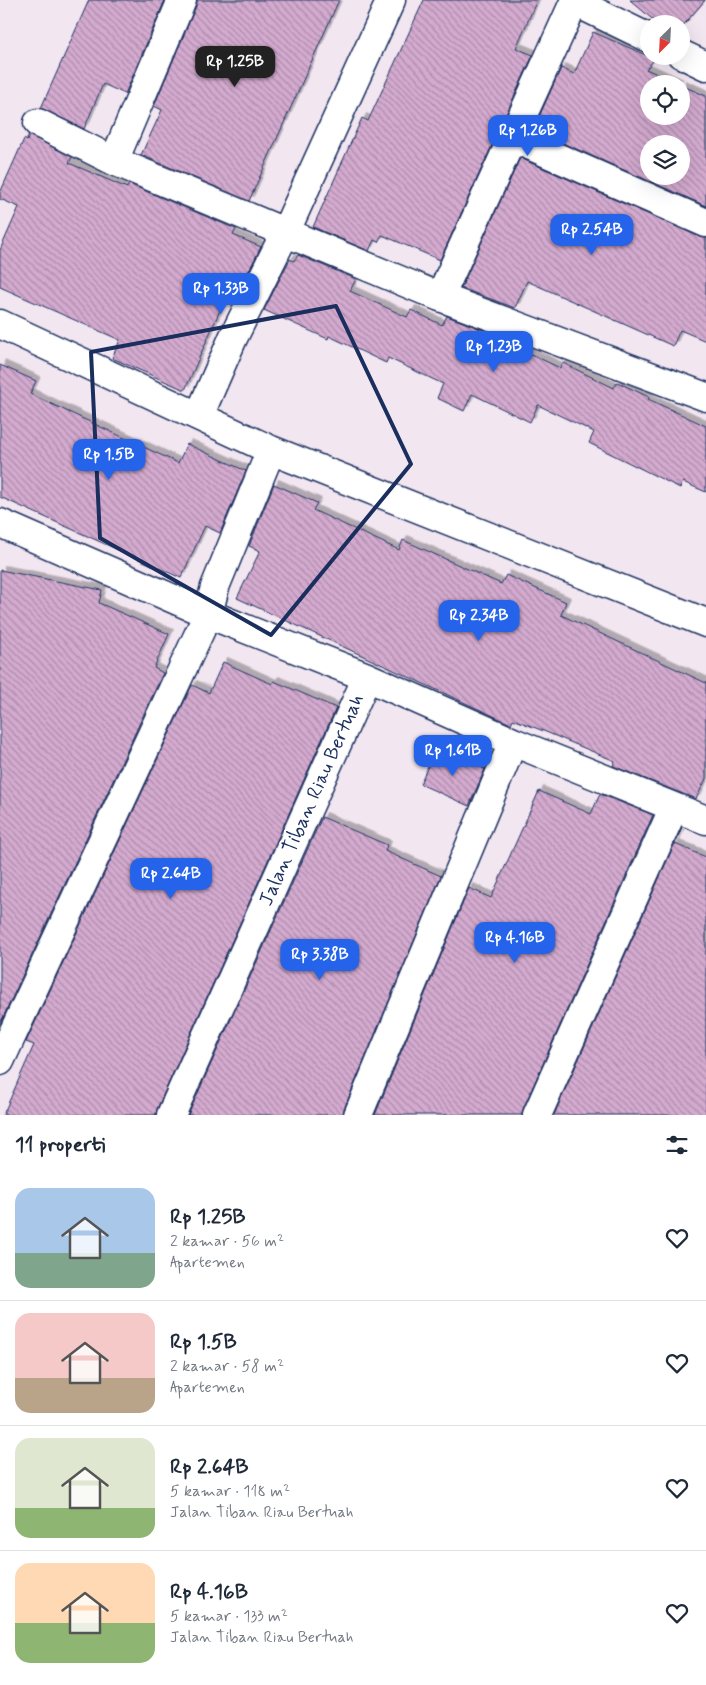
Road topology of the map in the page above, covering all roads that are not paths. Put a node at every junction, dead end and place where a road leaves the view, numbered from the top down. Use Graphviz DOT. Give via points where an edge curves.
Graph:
graph roads {
  1 [pos="182,0"];
  2 [pos="391,0"];
  3 [pos="575,1"];
  4 [pos="640,34"];
  5 [pos="690,58"];
  6 [pos="706,66"];
  7 [pos="38,123"];
  8 [pos="513,138"];
  9 [pos="114,161"];
  10 [pos="706,223"];
  11 [pos="285,233"];
  12 [pos="440,296"];
  13 [pos="0,324"];
  14 [pos="706,397"];
  15 [pos="199,416"];
  16 [pos="271,450"];
  17 [pos="0,522"];
  18 [pos="208,614"];
  19 [pos="706,623"];
  20 [pos="367,677"];
  21 [pos="514,742"];
  22 [pos="674,807"];
  23 [pos="706,820"];
  24 [pos="0,1060"];
  25 [pos="171,1115"];
  26 [pos="358,1115"];
  27 [pos="537,1115"];
  1 -- 9 [label="street"];
  2 -- 11 [label="street"];
  3 -- 4 [label="street"];
  3 -- 8 [label="street"];
  5 -- 6 [label="street"];
  7 -- 9 [label="street"];
  8 -- 10 [label="street"];
  8 -- 12 [label="street"];
  9 -- 11 [label="street"];
  11 -- 12 [label="street"];
  11 -- 15 [label="street"];
  12 -- 14 [label="street"];
  13 -- 15 [label="street"];
  15 -- 16 [label="street"];
  16 -- 18 [label="street" via="215,587"];
  16 -- 19 [label="street"];
  17 -- 18 [label="street"];
  18 -- 20 [label="street"];
  18 -- 24 [label="street"];
  20 -- 21 [label="street"];
  20 -- 25 [label="street, Jalan Tiban Riau Bertuah"];
  21 -- 22 [label="street"];
  21 -- 26 [label="street"];
  22 -- 23 [label="street"];
  22 -- 27 [label="street"];
}
